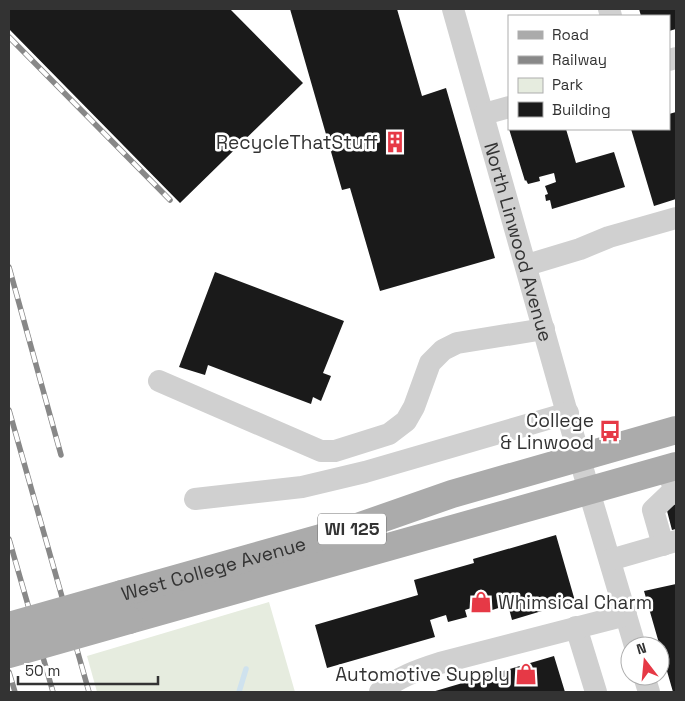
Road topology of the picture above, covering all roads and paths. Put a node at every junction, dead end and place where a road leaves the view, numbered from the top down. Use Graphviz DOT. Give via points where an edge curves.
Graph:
graph roads {
  1 [pos="453,9"];
  2 [pos="508,107"];
  3 [pos="484,114"];
  4 [pos="676,218"];
  5 [pos="527,265"];
  6 [pos="544,329"];
  7 [pos="159,381"];
  8 [pos="568,413"];
  9 [pos="676,430"];
  10 [pos="672,468"];
  11 [pos="585,474"];
  12 [pos="195,499"];
  13 [pos="669,543"];
  14 [pos="610,560"];
  15 [pos="626,615"];
  16 [pos="9,626"];
  17 [pos="576,627"];
  18 [pos="632,636"];
  19 [pos="9,654"];
  20 [pos="380,692"];
  21 [pos="596,692"];
  1 -- 3 [label="street, North Linwood Avenue"];
  2 -- 3 [label="street"];
  3 -- 5 [label="street, North Linwood Avenue"];
  4 -- 5 [label="street" via="609,236 580,249"];
  5 -- 6 [label="street, North Linwood Avenue"];
  6 -- 7 [label="street" via="457,343 443,350 430,363 406,421 390,434 334,451 321,451"];
  6 -- 8 [label="street, North Linwood Avenue"];
  8 -- 11 [label="street, North Linwood Avenue"];
  8 -- 12 [label="street" via="311,485"];
  9 -- 11 [label="main road, West College Avenue / WI 125"];
  10 -- 11 [label="main road, West College Avenue / WI 125"];
  10 -- 13 [label="street" via="674,490 653,510"];
  11 -- 14 [label="street, North Linwood Avenue"];
  11 -- 16 [label="main road, West College Avenue / WI 125, bridge" via="452,494 346,531"];
  11 -- 19 [label="main road, West College Avenue / WI 125, bridge" via="129,620"];
  13 -- 14 [label="street"];
  14 -- 15 [label="street, North Linwood Avenue"];
  15 -- 17 [label="street"];
  15 -- 18 [label="street, North Linwood Avenue"];
  17 -- 20 [label="street" via="440,663 392,682"];
  17 -- 21 [label="street"];
}
